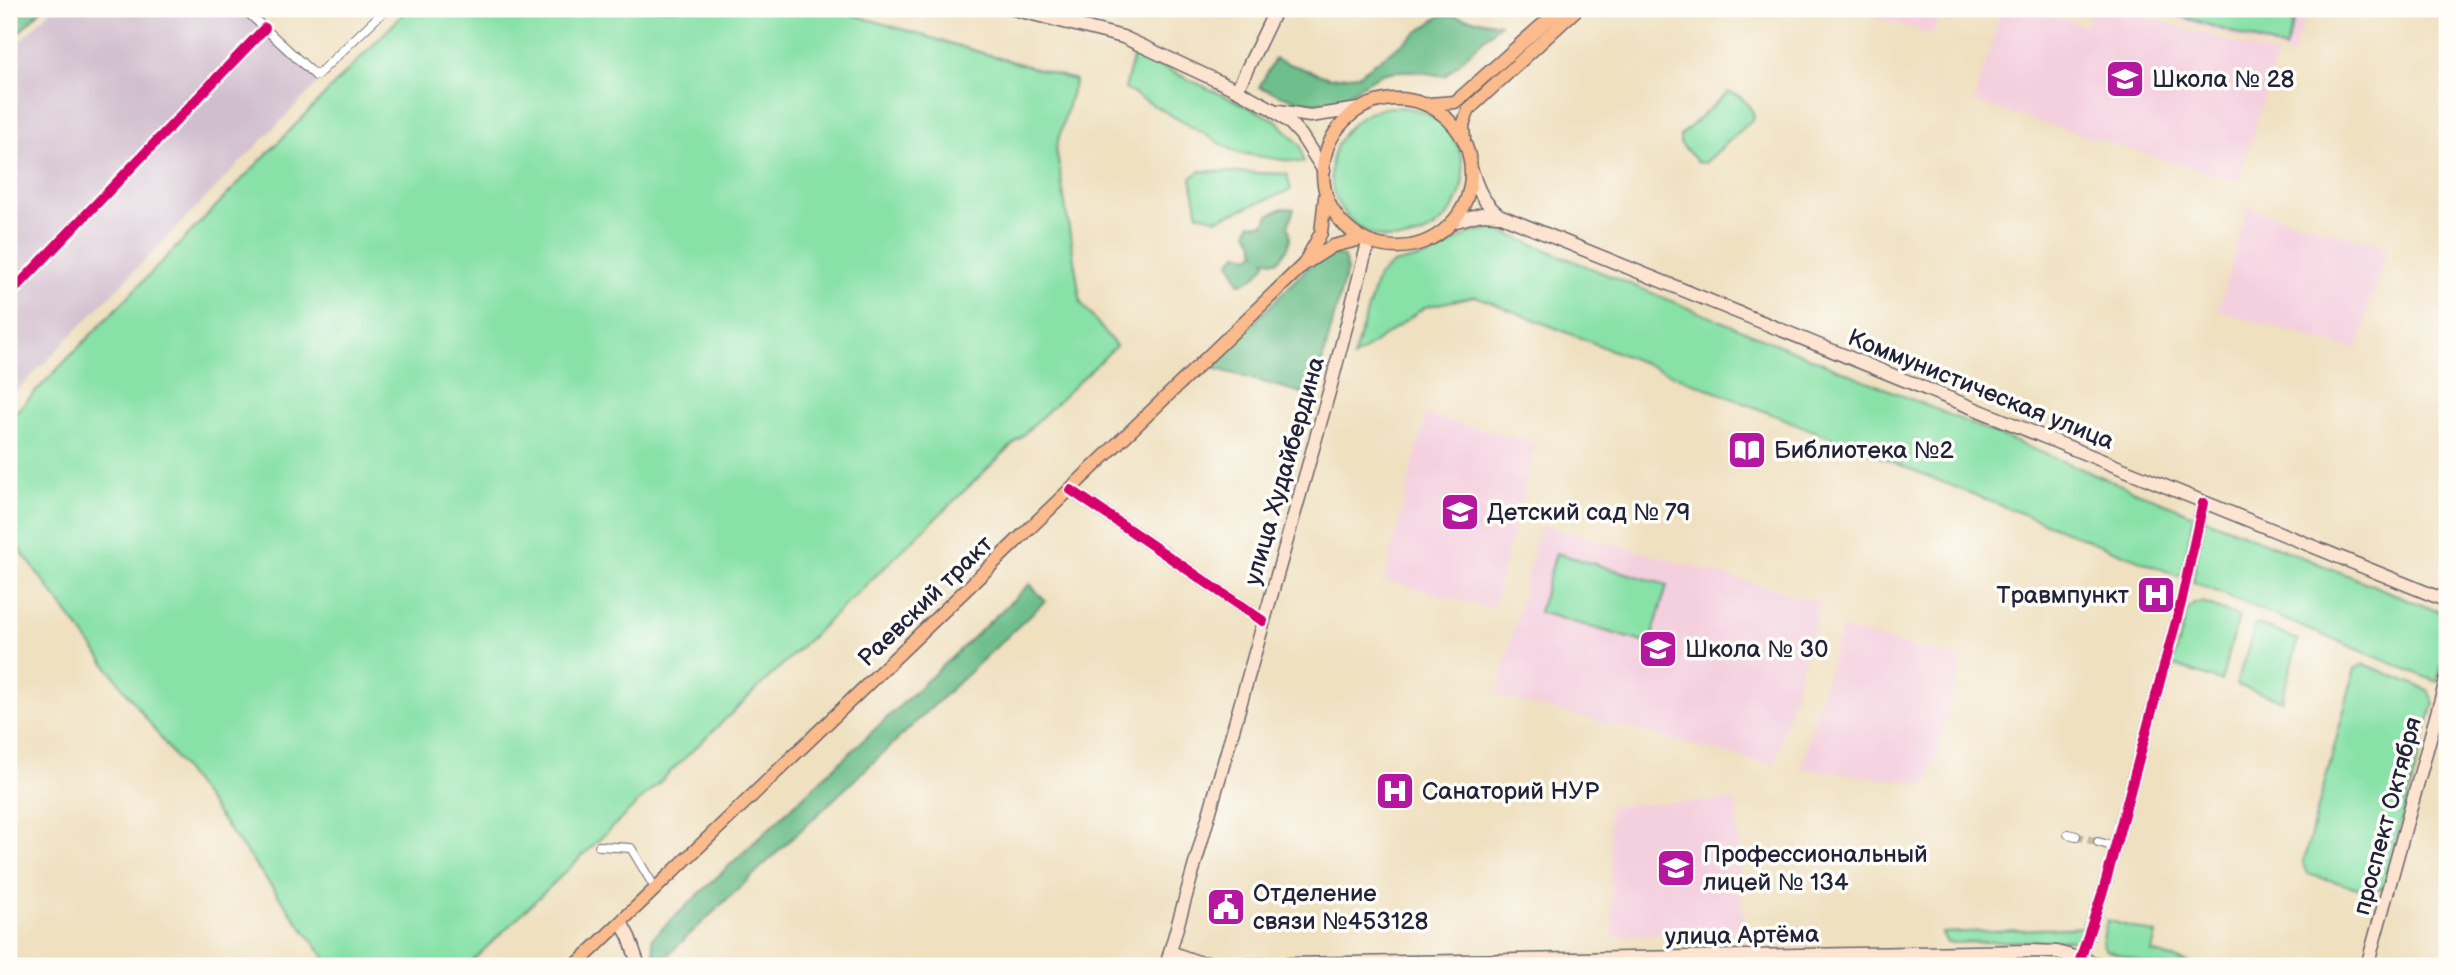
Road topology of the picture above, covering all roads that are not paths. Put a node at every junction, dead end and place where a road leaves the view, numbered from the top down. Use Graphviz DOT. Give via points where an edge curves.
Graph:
graph roads {
  1 [pos="244,9"];
  2 [pos="386,9"];
  3 [pos="1013,9"];
  4 [pos="1276,9"];
  5 [pos="1560,9"];
  6 [pos="1577,9"];
  7 [pos="265,28"];
  8 [pos="1237,90"];
  9 [pos="1429,104"];
  10 [pos="1359,108"];
  11 [pos="1272,109"];
  12 [pos="1465,142"];
  13 [pos="1472,171"];
  14 [pos="1324,172"];
  15 [pos="1325,190"];
  16 [pos="1499,215"];
  17 [pos="1453,222"];
  18 [pos="1365,241"];
  19 [pos="1303,265"];
  20 [pos="9,295"];
  21 [pos="1071,490"];
  22 [pos="2203,503"];
  23 [pos="2447,601"];
  24 [pos="1263,621"];
  25 [pos="2447,677"];
  26 [pos="2098,842"];
  27 [pos="598,846"];
  28 [pos="2115,847"];
  29 [pos="655,888"];
  30 [pos="621,922"];
  31 [pos="1170,952"];
  32 [pos="2080,962"];
  33 [pos="1533,964"];
  34 [pos="575,966"];
  35 [pos="639,966"];
  36 [pos="1166,966"];
  37 [pos="2106,966"];
  38 [pos="2367,966"];
  1 -- 7 [label="street"];
  2 -- 7 [label="street" via="316,76"];
  3 -- 8 [label="main road" via="1122,37"];
  4 -- 8 [label="main road"];
  5 -- 9 [label="main road" via="1455,102"];
  6 -- 12 [label="main road" via="1469,109 1463,125"];
  7 -- 20 [label="street"];
  8 -- 11 [label="main road"];
  9 -- 10 [label="main road" via="1392,98"];
  9 -- 12 [label="main road" via="1454,124"];
  10 -- 11 [label="main road" via="1310,116"];
  10 -- 14 [label="main road" via="1333,134"];
  11 -- 14 [label="main road" via="1301,135"];
  12 -- 13 [label="main road"];
  13 -- 16 [label="main road, Коммунистическая улица" via="1478,191"];
  13 -- 17 [label="main road" via="1469,192"];
  14 -- 15 [label="main road"];
  15 -- 18 [label="main road" via="1343,224"];
  15 -- 19 [label="main road, Раевский тракт" via="1321,233"];
  16 -- 17 [label="main road, Коммунистическая улица" via="1481,214"];
  16 -- 22 [label="main road, Коммунистическая улица"];
  17 -- 18 [label="main road" via="1407,247"];
  18 -- 19 [label="main road, Раевский тракт" via="1333,246"];
  18 -- 24 [label="main road, улица Худайбердина" via="1331,385"];
  19 -- 21 [label="main road, Раевский тракт"];
  21 -- 24 [label="main road"];
  21 -- 29 [label="main road, Раевский тракт"];
  22 -- 23 [label="main road, Коммунистическая улица"];
  22 -- 28 [label="main road"];
  24 -- 31 [label="main road, улица Худайбердина"];
  25 -- 38 [label="main road, проспект Октября"];
  26 -- 28 [label="street"];
  27 -- 29 [label="street" via="631,849"];
  28 -- 32 [label="main road"];
  29 -- 30 [label="main road, Раевский тракт"];
  30 -- 34 [label="main road, Раевский тракт"];
  30 -- 35 [label="main road"];
  31 -- 33 [label="main road, улица Артёма" via="1187,960 1232,965"];
  31 -- 36 [label="main road, улица Худайбердина"];
  32 -- 33 [label="main road, улица Артёма" via="2057,952 2032,951"];
  32 -- 37 [label="main road, улица Артёма"];
}
